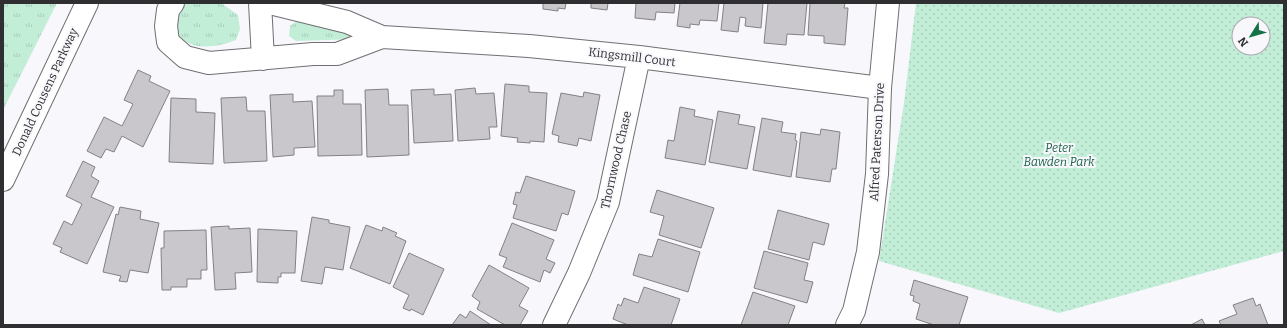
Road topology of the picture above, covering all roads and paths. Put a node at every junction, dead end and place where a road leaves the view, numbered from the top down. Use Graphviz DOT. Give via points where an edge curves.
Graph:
graph roads {
  1 [pos="87,3"];
  2 [pos="173,3"];
  3 [pos="260,3"];
  4 [pos="270,3"];
  5 [pos="888,3"];
  6 [pos="382,37"];
  7 [pos="639,57"];
  8 [pos="263,59"];
  9 [pos="880,88"];
  10 [pos="3,180"];
  11 [pos="554,325"];
  12 [pos="847,325"];
  1 -- 10 [label="street, Donald Cousens Parkway"];
  2 -- 8 [label="street, Kingsmill Court" via="168,10 168,42 184,57 209,63"];
  3 -- 8 [label="street"];
  4 -- 6 [label="street, Kingsmill Court" via="347,22"];
  5 -- 9 [label="street, Alfred Paterson Drive"];
  6 -- 7 [label="street, Kingsmill Court" via="529,46"];
  6 -- 8 [label="street, Kingsmill Court" via="337,54"];
  7 -- 9 [label="street, Kingsmill Court"];
  7 -- 11 [label="street, Thornwood Chase" via="608,202"];
  9 -- 12 [label="street, Alfred Paterson Drive" via="877,174 868,252 854,311"];
}
